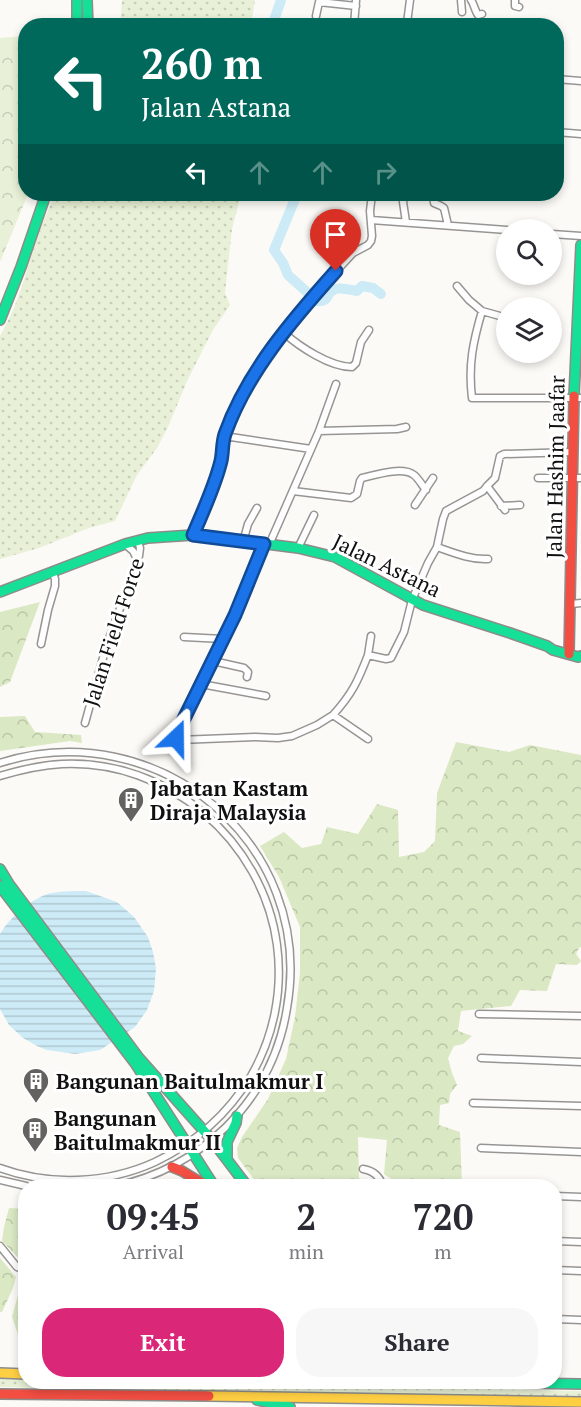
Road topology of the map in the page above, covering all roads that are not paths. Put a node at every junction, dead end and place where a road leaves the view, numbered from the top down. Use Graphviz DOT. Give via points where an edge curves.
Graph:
graph roads {
  1 [pos="76,0"];
  2 [pos="87,0"];
  3 [pos="410,0"];
  4 [pos="461,0"];
  5 [pos="471,0"];
  6 [pos="515,0"];
  7 [pos="319,1"];
  8 [pos="356,3"];
  9 [pos="519,8"];
  10 [pos="462,12"];
  11 [pos="482,14"];
  12 [pos="315,16"];
  13 [pos="77,18"];
  14 [pos="88,18"];
  15 [pos="355,18"];
  16 [pos="408,18"];
  17 [pos="564,80"];
  18 [pos="581,81"];
  19 [pos="564,133"];
  20 [pos="581,134"];
  21 [pos="44,201"];
  22 [pos="371,201"];
  23 [pos="404,201"];
  24 [pos="434,201"];
  25 [pos="371,220"];
  26 [pos="406,222"];
  27 [pos="448,225"];
  28 [pos="496,229"];
  29 [pos="562,235"];
  30 [pos="581,236"];
  31 [pos="581,245"];
  32 [pos="580,269"];
  33 [pos="457,286"];
  34 [pos="482,310"];
  35 [pos="496,314"];
  36 [pos="579,319"];
  37 [pos="0,320"];
  38 [pos="369,330"];
  39 [pos="284,333"];
  40 [pos="336,384"];
  41 [pos="577,397"];
  42 [pos="406,427"];
  43 [pos="319,431"];
  44 [pos="224,436"];
  45 [pos="577,440"];
  46 [pos="311,449"];
  47 [pos="573,452"];
  48 [pos="434,478"];
  49 [pos="538,478"];
  50 [pos="576,478"];
  51 [pos="487,486"];
  52 [pos="426,490"];
  53 [pos="293,491"];
  54 [pos="415,505"];
  55 [pos="520,505"];
  56 [pos="257,508"];
  57 [pos="314,515"];
  58 [pos="193,535"];
  59 [pos="138,541"];
  60 [pos="243,542"];
  61 [pos="125,544"];
  62 [pos="266,545"];
  63 [pos="437,547"];
  64 [pos="298,548"];
  65 [pos="137,559"];
  66 [pos="488,559"];
  67 [pos="53,573"];
  68 [pos="0,592"];
  69 [pos="412,600"];
  70 [pos="581,603"];
  71 [pos="571,604"];
  72 [pos="372,636"];
  73 [pos="184,637"];
  74 [pos="223,639"];
  75 [pos="41,644"];
  76 [pos="569,652"];
  77 [pos="368,655"];
  78 [pos="581,656"];
  79 [pos="213,661"];
  80 [pos="247,677"];
  81 [pos="201,684"];
  82 [pos="266,696"];
  83 [pos="333,715"];
  84 [pos="85,723"];
  85 [pos="368,739"];
  86 [pos="0,763"];
  87 [pos="0,776"];
  88 [pos="0,869"];
  89 [pos="4,887"];
  90 [pos="479,1014"];
  91 [pos="581,1016"];
  92 [pos="481,1058"];
  93 [pos="137,1060"];
  94 [pos="581,1062"];
  95 [pos="473,1103"];
  96 [pos="581,1106"];
  97 [pos="237,1116"];
  98 [pos="204,1132"];
  99 [pos="212,1140"];
  100 [pos="187,1144"];
  101 [pos="481,1148"];
  102 [pos="581,1152"];
  103 [pos="194,1154"];
  104 [pos="227,1160"];
  105 [pos="172,1167"];
  106 [pos="0,1168"];
  107 [pos="363,1169"];
  108 [pos="54,1179"];
  109 [pos="88,1179"];
  110 [pos="140,1179"];
  111 [pos="195,1179"];
  112 [pos="210,1179"];
  113 [pos="242,1179"];
  114 [pos="380,1179"];
  115 [pos="0,1180"];
  116 [pos="18,1185"];
  117 [pos="562,1196"];
  118 [pos="581,1197"];
  119 [pos="562,1241"];
  120 [pos="581,1242"];
  121 [pos="0,1246"];
  122 [pos="18,1267"];
  123 [pos="562,1270"];
  124 [pos="581,1271"];
  125 [pos="562,1319"];
  126 [pos="581,1320"];
  127 [pos="0,1373"];
  128 [pos="18,1374"];
  129 [pos="562,1383"];
  130 [pos="581,1384"];
  131 [pos="0,1394"];
  132 [pos="225,1395"];
  133 [pos="546,1401"];
  134 [pos="581,1402"];
  135 [pos="290,1407"];
  136 [pos="513,1407"];
  1 -- 13 [label="street"];
  2 -- 14 [label="street"];
  3 -- 16 [label="street"];
  4 -- 10 [label="street"];
  5 -- 11 [label="street" via="478,15"];
  6 -- 9 [label="street"];
  7 -- 8 [label="street"];
  7 -- 12 [label="street"];
  8 -- 15 [label="street"];
  17 -- 18 [label="street"];
  19 -- 20 [label="street"];
  21 -- 37 [label="street"];
  22 -- 25 [label="street"];
  23 -- 26 [label="street"];
  24 -- 27 [label="street" via="444,208"];
  25 -- 26 [label="street"];
  25 -- 39 [label="street" via="368,245 353,253"];
  26 -- 27 [label="street"];
  27 -- 28 [label="street"];
  29 -- 30 [label="street"];
  31 -- 32 [label="street, Jalan Hashim Jaafar"];
  32 -- 36 [label="street, Jalan Hashim Jaafar"];
  33 -- 34 [label="street"];
  34 -- 35 [label="street"];
  34 -- 41 [label="street" via="470,365 472,398"];
  36 -- 41 [label="street, Jalan Hashim Jaafar"];
  38 -- 39 [label="street" via="352,367 315,356"];
  39 -- 44 [label="street" via="251,380"];
  40 -- 43 [label="street"];
  41 -- 45 [label="street, Jalan Hashim Jaafar"];
  42 -- 43 [label="street"];
  43 -- 46 [label="street"];
  44 -- 46 [label="street"];
  44 -- 58 [label="street" via="220,463"];
  45 -- 47 [label="street, Jalan Hashim Jaafar"];
  46 -- 53 [label="street"];
  47 -- 50 [label="street, Jalan Hashim Jaafar"];
  47 -- 51 [label="street" via="504,454 500,456 495,478"];
  48 -- 52 [label="street"];
  49 -- 50 [label="street"];
  50 -- 71 [label="street, Jalan Hashim Jaafar"];
  51 -- 55 [label="street" via="503,508"];
  51 -- 63 [label="street" via="446,511"];
  52 -- 53 [label="street" via="413,474 390,472 362,478 357,494 351,498"];
  52 -- 54 [label="street"];
  53 -- 62 [label="street"];
  56 -- 60 [label="street"];
  57 -- 64 [label="street"];
  58 -- 59 [label="street, Jalan Astana"];
  58 -- 60 [label="street, Jalan Astana"];
  59 -- 61 [label="street, Jalan Astana"];
  59 -- 65 [label="street, Jalan Field Force"];
  60 -- 62 [label="street, Jalan Astana"];
  61 -- 65 [label="street"];
  61 -- 67 [label="street, Jalan Astana"];
  62 -- 64 [label="street, Jalan Astana"];
  62 -- 74 [label="street"];
  63 -- 66 [label="street"];
  63 -- 69 [label="street"];
  64 -- 69 [label="street, Jalan Astana" via="336,557"];
  65 -- 84 [label="street, Jalan Field Force"];
  67 -- 68 [label="street, Jalan Astana"];
  67 -- 75 [label="street" via="55,586"];
  69 -- 76 [label="street, Jalan Astana" via="553,650"];
  69 -- 77 [label="street" via="392,658"];
  70 -- 71 [label="street"];
  71 -- 76 [label="street, Jalan Hashim Jaafar"];
  72 -- 77 [label="street"];
  73 -- 74 [label="street"];
  74 -- 79 [label="street"];
  76 -- 78 [label="street, Jalan Astana"];
  77 -- 83 [label="street" via="357,683"];
  79 -- 80 [label="street" via="244,668"];
  79 -- 81 [label="street"];
  81 -- 82 [label="street"];
  81 -- 83 [label="street" via="176,735 179,740 292,736"];
  83 -- 85 [label="street"];
  86 -- 97 [label="street" via="36,754 81,752 144,765 201,795 230,820 254,849 283,912 291,968 290,996 275,1054"];
  87 -- 98 [label="street" via="61,764 133,773 166,787 197,807 222,829 249,865 265,897 276,936 276,1007 258,1064 243,1089"];
  88 -- 89 [label="street"];
  89 -- 93 [label="street"];
  90 -- 91 [label="street"];
  92 -- 94 [label="street"];
  93 -- 98 [label="street"];
  93 -- 100 [label="street"];
  95 -- 96 [label="street"];
  97 -- 99 [label="street"];
  97 -- 104 [label="street"];
  98 -- 99 [label="street"];
  98 -- 100 [label="street"];
  99 -- 103 [label="street"];
  99 -- 104 [label="street"];
  100 -- 103 [label="street"];
  100 -- 109 [label="street" via="147,1165"];
  101 -- 102 [label="street"];
  103 -- 105 [label="street"];
  103 -- 112 [label="street"];
  104 -- 113 [label="street"];
  105 -- 110 [label="street"];
  105 -- 111 [label="street"];
  106 -- 108 [label="street"];
  107 -- 114 [label="street"];
  115 -- 116 [label="street"];
  117 -- 118 [label="street"];
  119 -- 120 [label="street"];
  121 -- 122 [label="street"];
  123 -- 124 [label="street"];
  125 -- 126 [label="street"];
  127 -- 128 [label="street"];
  129 -- 130 [label="street"];
  131 -- 132 [label="street"];
  132 -- 133 [label="street"];
  132 -- 135 [label="street"];
  133 -- 134 [label="street"];
  133 -- 136 [label="street"];
}
